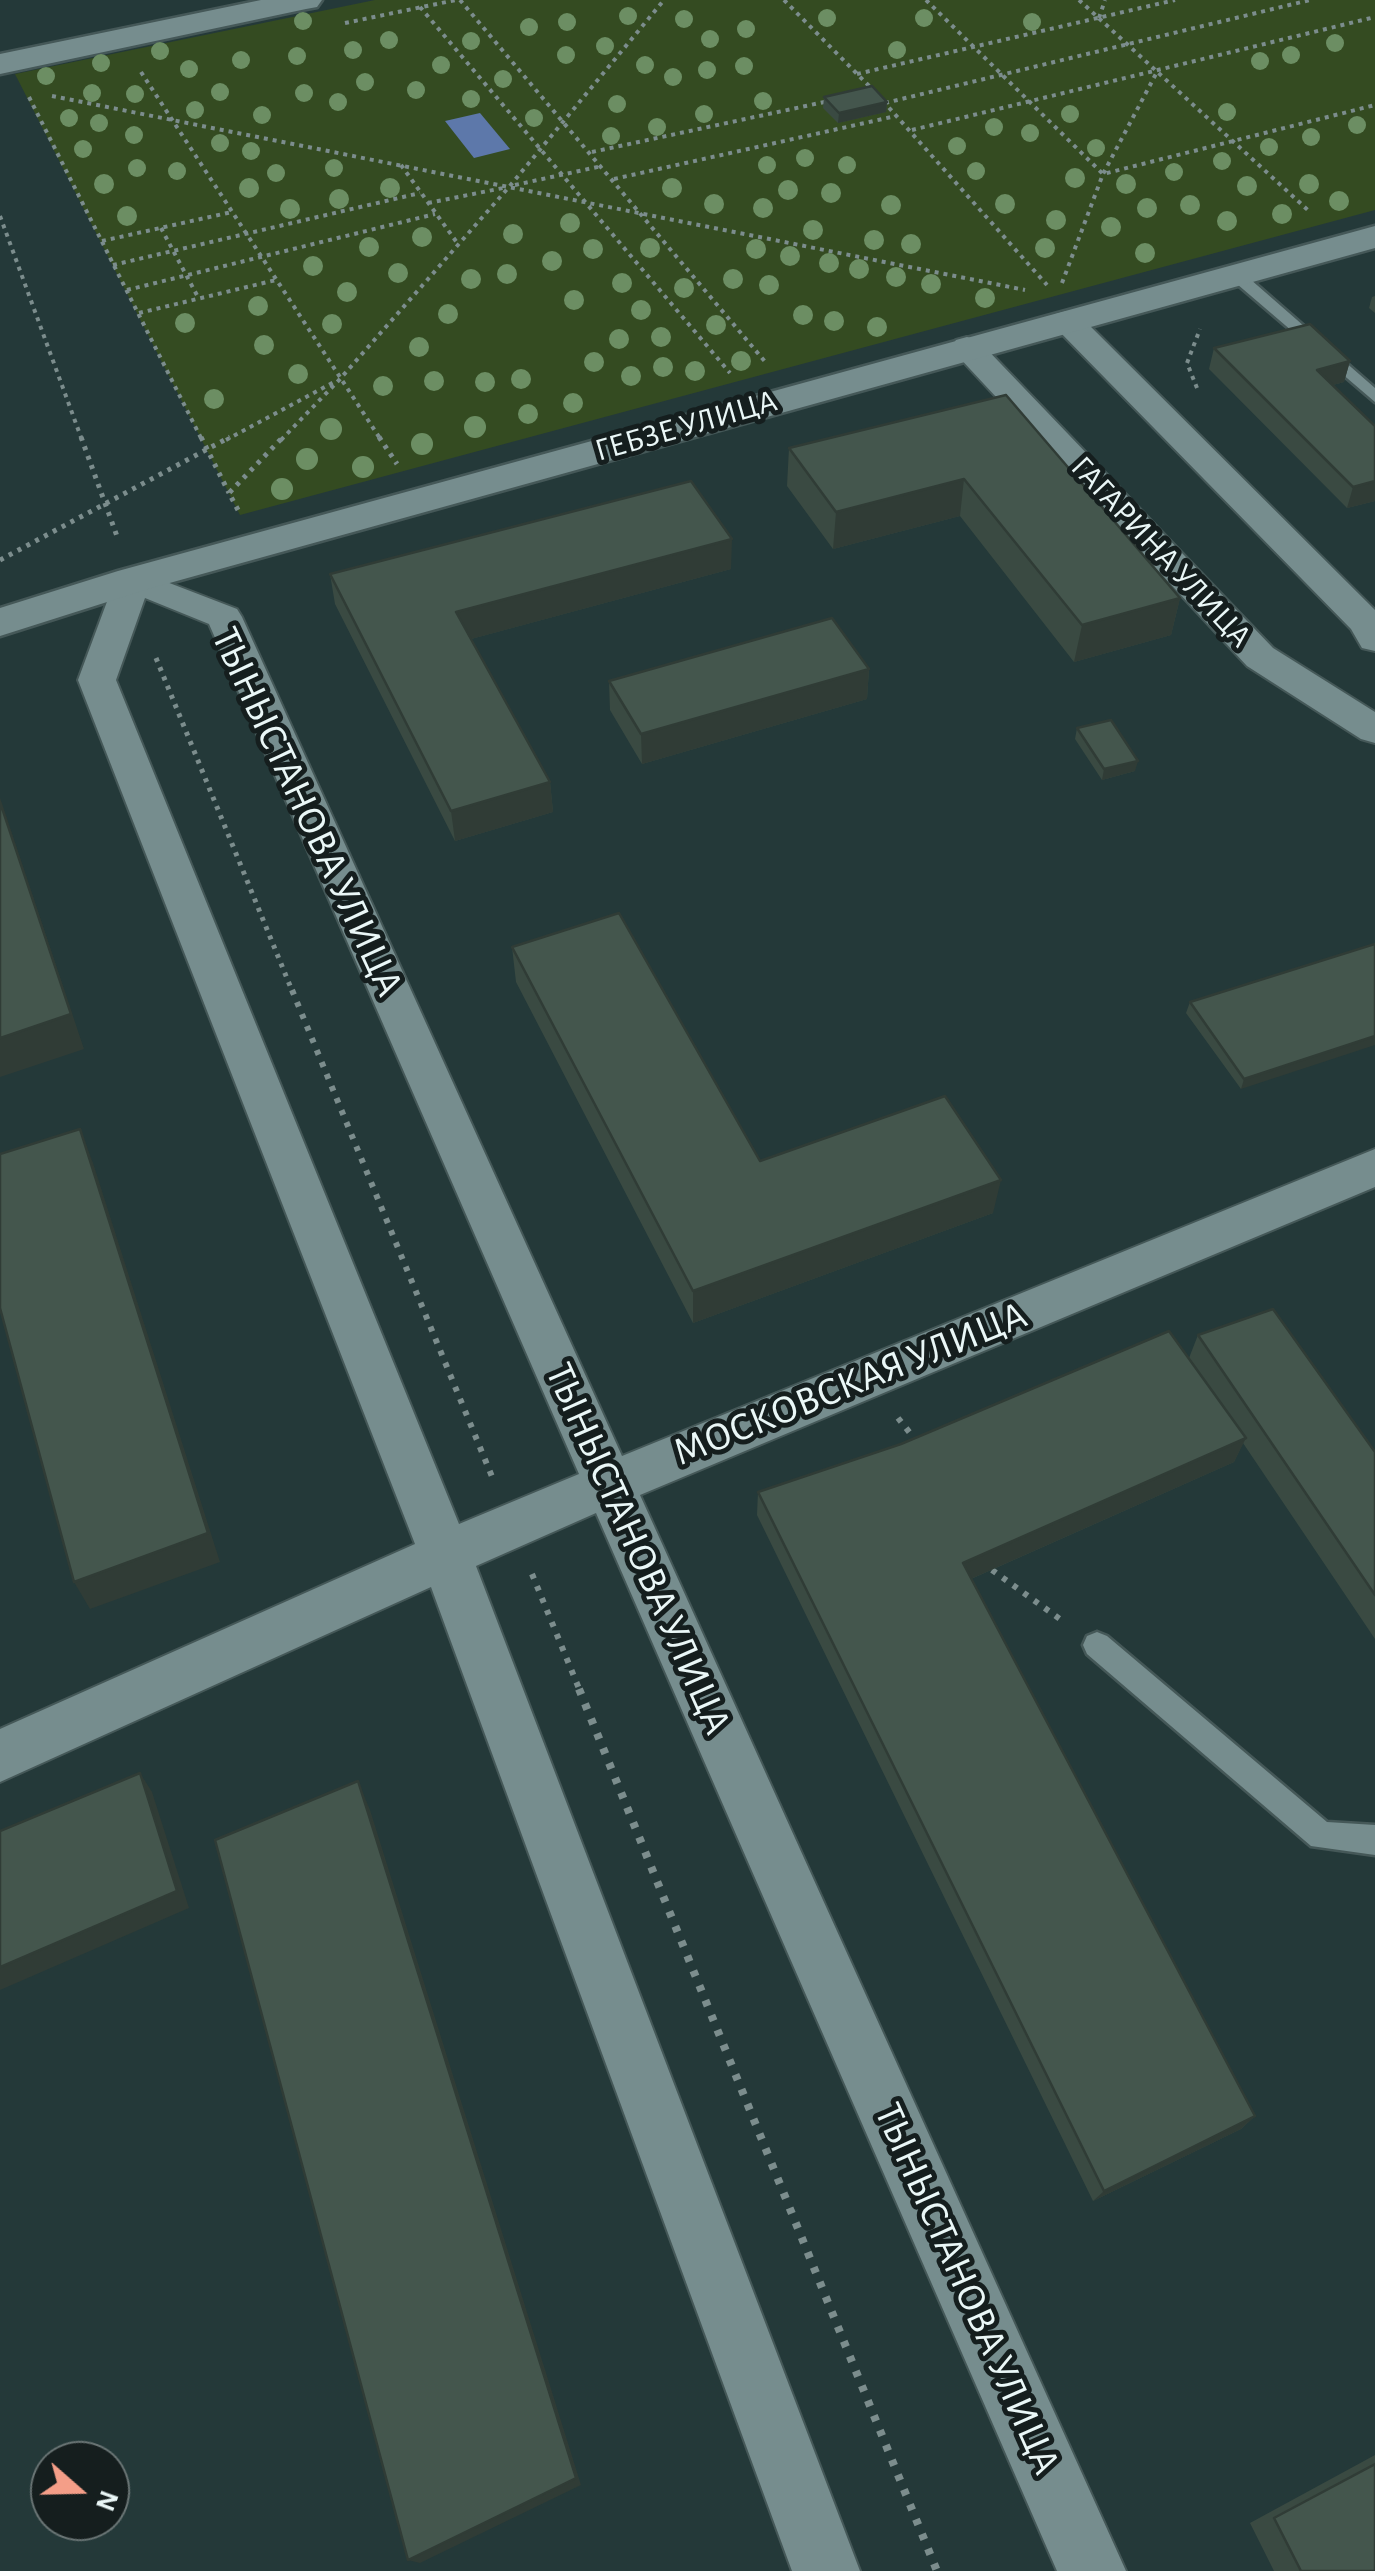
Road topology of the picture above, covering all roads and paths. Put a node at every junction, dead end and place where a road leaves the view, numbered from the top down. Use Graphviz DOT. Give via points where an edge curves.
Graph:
graph roads {
  1 [pos="306,0"];
  2 [pos="460,0"];
  3 [pos="664,0"];
  4 [pos="784,0"];
  5 [pos="926,0"];
  6 [pos="1079,0"];
  7 [pos="1106,0"];
  8 [pos="1174,0"];
  9 [pos="1310,0"];
  10 [pos="420,7"];
  11 [pos="1375,17"];
  12 [pos="1098,18"];
  13 [pos="1128,44"];
  14 [pos="974,47"];
  15 [pos="0,64"];
  16 [pos="138,67"];
  17 [pos="1158,70"];
  18 [pos="857,74"];
  19 [pos="1001,74"];
  20 [pos="874,91"];
  21 [pos="855,95"];
  22 [pos="836,100"];
  23 [pos="1029,102"];
  24 [pos="885,103"];
  25 [pos="1375,105"];
  26 [pos="897,116"];
  27 [pos="174,121"];
  28 [pos="564,122"];
  29 [pos="912,130"];
  30 [pos="1234,142"];
  31 [pos="540,150"];
  32 [pos="591,152"];
  33 [pos="401,165"];
  34 [pos="602,166"];
  35 [pos="1103,174"];
  36 [pos="562,175"];
  37 [pos="614,180"];
  38 [pos="509,186"];
  39 [pos="420,193"];
  40 [pos="586,202"];
  41 [pos="428,204"];
  42 [pos="232,212"];
  43 [pos="1311,213"];
  44 [pos="436,214"];
  45 [pos="644,214"];
  46 [pos="0,216"];
  47 [pos="161,228"];
  48 [pos="246,234"];
  49 [pos="1375,238"];
  50 [pos="102,241"];
  51 [pos="458,244"];
  52 [pos="174,250"];
  53 [pos="261,256"];
  54 [pos="113,265"];
  55 [pos="187,275"];
  56 [pos="1236,275"];
  57 [pos="276,280"];
  58 [pos="127,290"];
  59 [pos="1038,293"];
  60 [pos="199,298"];
  61 [pos="140,313"];
  62 [pos="1067,321"];
  63 [pos="968,347"];
  64 [pos="774,372"];
  65 [pos="340,378"];
  66 [pos="737,382"];
  67 [pos="1375,398"];
  68 [pos="208,450"];
  69 [pos="402,472"];
  70 [pos="229,493"];
  71 [pos="106,505"];
  72 [pos="240,515"];
  73 [pos="0,560"];
  74 [pos="133,580"];
  75 [pos="0,622"];
  76 [pos="1375,639"];
  77 [pos="1375,730"];
  78 [pos="1375,1167"];
  79 [pos="609,1484"];
  80 [pos="445,1554"];
  81 [pos="992,1570"];
  82 [pos="1097,1646"];
  83 [pos="0,1756"];
  84 [pos="1375,1840"];
  85 [pos="826,2571"];
  86 [pos="1092,2571"];
  1 -- 15 [label="main road"];
  2 -- 28 [label="path"];
  3 -- 28 [label="path"];
  4 -- 18 [label="path"];
  5 -- 14 [label="path"];
  6 -- 12 [label="path"];
  7 -- 12 [label="path"];
  8 -- 12 [label="path"];
  9 -- 13 [label="path"];
  10 -- 31 [label="path"];
  11 -- 17 [label="path"];
  12 -- 13 [label="path"];
  12 -- 14 [label="path"];
  13 -- 17 [label="path"];
  13 -- 19 [label="path"];
  14 -- 18 [label="path"];
  14 -- 19 [label="path"];
  16 -- 27 [label="path"];
  17 -- 23 [label="path"];
  17 -- 30 [label="path"];
  17 -- 35 [label="path"];
  18 -- 20 [label="path"];
  19 -- 23 [label="path"];
  19 -- 24 [label="path"];
  20 -- 21 [label="path"];
  20 -- 24 [label="path"];
  22 -- 32 [label="path"];
  23 -- 29 [label="path"];
  23 -- 35 [label="path"];
  24 -- 26 [label="path"];
  25 -- 30 [label="path"];
  26 -- 29 [label="path"];
  26 -- 37 [label="path"];
  27 -- 33 [label="path"];
  27 -- 42 [label="path"];
  27 -- 50 [label="path" via="26,91"];
  28 -- 31 [label="path"];
  28 -- 32 [label="path"];
  29 -- 35 [label="path" via="1057,296"];
  30 -- 35 [label="path"];
  30 -- 43 [label="path"];
  31 -- 36 [label="path"];
  31 -- 38 [label="path"];
  32 -- 34 [label="path"];
  33 -- 38 [label="path"];
  33 -- 39 [label="path"];
  34 -- 36 [label="path"];
  34 -- 37 [label="path"];
  36 -- 38 [label="path"];
  36 -- 40 [label="path"];
  37 -- 45 [label="path"];
  38 -- 40 [label="path"];
  38 -- 41 [label="path"];
  38 -- 51 [label="path"];
  39 -- 41 [label="path"];
  39 -- 48 [label="path"];
  40 -- 45 [label="path"];
  40 -- 66 [label="path"];
  41 -- 44 [label="path"];
  42 -- 47 [label="path"];
  42 -- 48 [label="path"];
  44 -- 51 [label="path"];
  44 -- 53 [label="path"];
  45 -- 59 [label="path"];
  45 -- 64 [label="path"];
  46 -- 71 [label="path"];
  47 -- 50 [label="path"];
  47 -- 52 [label="path"];
  48 -- 52 [label="path"];
  48 -- 53 [label="path"];
  49 -- 56 [label="main road, ГЕБЗЕ УЛИЦА"];
  50 -- 54 [label="path"];
  51 -- 65 [label="path"];
  52 -- 54 [label="path"];
  52 -- 55 [label="path"];
  53 -- 55 [label="path"];
  53 -- 57 [label="path"];
  54 -- 58 [label="path"];
  55 -- 58 [label="path"];
  55 -- 60 [label="path"];
  56 -- 62 [label="main road, ГЕБЗЕ УЛИЦА"];
  56 -- 67 [label="lane"];
  57 -- 60 [label="path"];
  57 -- 65 [label="path"];
  58 -- 61 [label="path"];
  60 -- 61 [label="path"];
  61 -- 68 [label="path"];
  62 -- 63 [label="main road, ГЕБЗЕ УЛИЦА"];
  62 -- 76 [label="street" via="1367,623"];
  63 -- 74 [label="main road, ГЕБЗЕ УЛИЦА"];
  63 -- 77 [label="street, ГАГАРИНА УЛИЦА" via="1260,657"];
  65 -- 68 [label="path"];
  65 -- 69 [label="path"];
  65 -- 70 [label="path"];
  68 -- 70 [label="path"];
  68 -- 71 [label="path"];
  70 -- 72 [label="path"];
  71 -- 73 [label="path"];
  71 -- 74 [label="path"];
  74 -- 75 [label="main road, ГЕБЗЕ УЛИЦА"];
  74 -- 79 [label="street, ТЫНЫСТАНОВА УЛИЦА" via="224,616"];
  74 -- 80 [label="street" via="97,680"];
  78 -- 79 [label="street, МОСКОВСКАЯ УЛИЦА"];
  79 -- 80 [label="street, МОСКОВСКАЯ УЛИЦА"];
  79 -- 86 [label="street, ТЫНЫСТАНОВА УЛИЦА"];
  80 -- 83 [label="street, МОСКОВСКАЯ УЛИЦА"];
  80 -- 85 [label="street"];
  81 -- 82 [label="path"];
  82 -- 84 [label="lane" via="1322,1836"];
}
